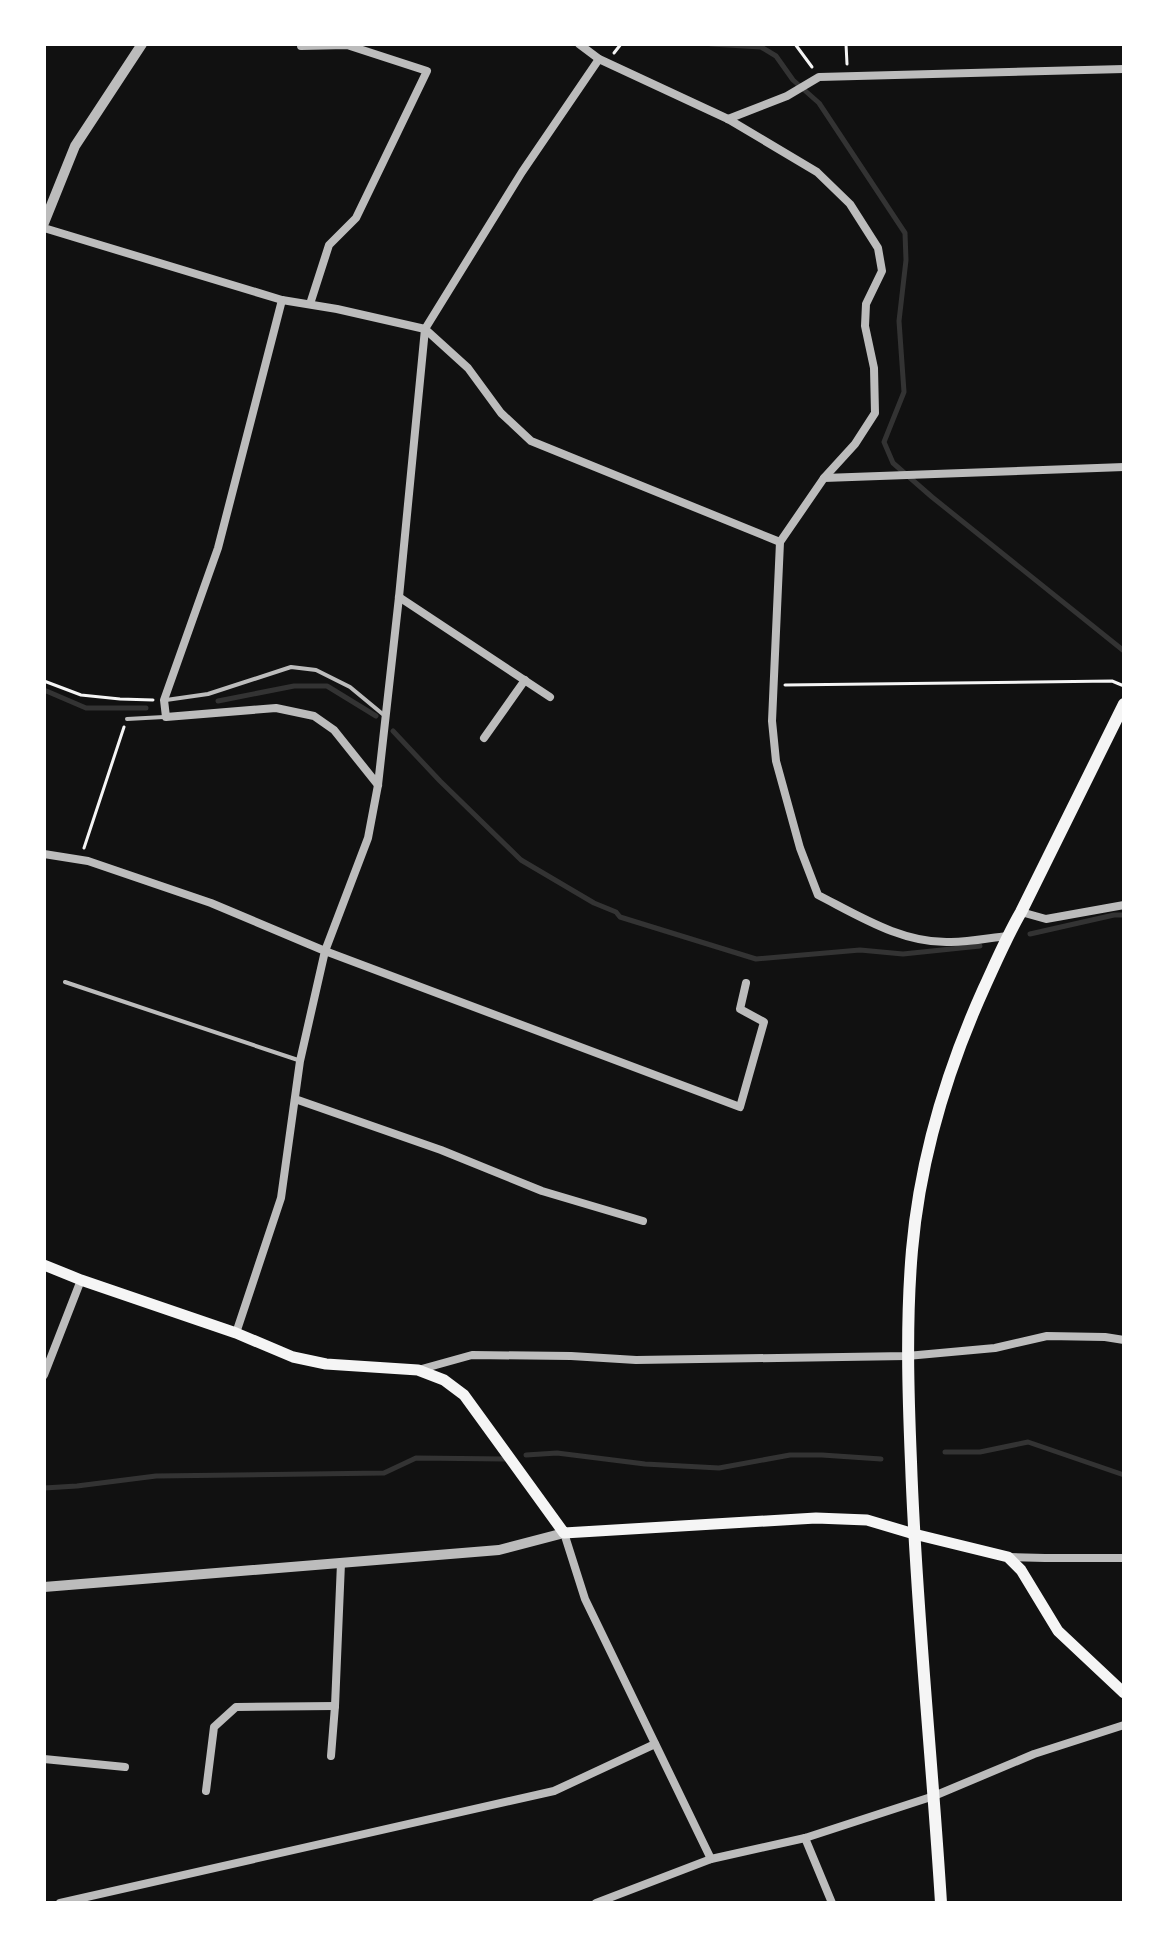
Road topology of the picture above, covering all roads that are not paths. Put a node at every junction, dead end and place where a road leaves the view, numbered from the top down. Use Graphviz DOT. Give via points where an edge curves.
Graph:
graph roads {
  1 [pos="142,44"];
  2 [pos="579,44"];
  3 [pos="301,46"];
  4 [pos="599,59"];
  5 [pos="1124,69"];
  6 [pos="728,119"];
  7 [pos="44,225"];
  8 [pos="282,300"];
  9 [pos="310,304"];
  10 [pos="425,329"];
  11 [pos="1124,467"];
  12 [pos="824,478"];
  13 [pos="780,542"];
  14 [pos="399,597"];
  15 [pos="525,680"];
  16 [pos="550,697"];
  17 [pos="164,700"];
  18 [pos="1124,704"];
  19 [pos="385,716"];
  20 [pos="166,717"];
  21 [pos="127,719"];
  22 [pos="484,738"];
  23 [pos="378,785"];
  24 [pos="44,854"];
  25 [pos="1124,905"];
  26 [pos="1021,912"];
  27 [pos="1007,936"];
  28 [pos="325,951"];
  29 [pos="65,982"];
  30 [pos="746,983"];
  31 [pos="300,1061"];
  32 [pos="295,1099"];
  33 [pos="643,1221"];
  34 [pos="44,1265"];
  35 [pos="81,1280"];
  36 [pos="236,1333"];
  37 [pos="1124,1340"];
  38 [pos="907,1356"];
  39 [pos="418,1370"];
  40 [pos="44,1375"];
  41 [pos="564,1533"];
  42 [pos="914,1534"];
  43 [pos="1008,1557"];
  44 [pos="1124,1558"];
  45 [pos="341,1563"];
  46 [pos="44,1587"];
  47 [pos="1124,1693"];
  48 [pos="335,1706"];
  49 [pos="1124,1725"];
  50 [pos="655,1744"];
  51 [pos="331,1756"];
  52 [pos="44,1759"];
  53 [pos="125,1767"];
  54 [pos="206,1791"];
  55 [pos="934,1796"];
  56 [pos="805,1838"];
  57 [pos="711,1859"];
  58 [pos="60,1903"];
  59 [pos="596,1903"];
  60 [pos="832,1903"];
  61 [pos="941,1903"];
  1 -- 7 [label="street" via="75,146"];
  2 -- 4 [label="street"];
  3 -- 9 [label="street" via="347,45 427,71 356,218 329,245"];
  4 -- 6 [label="street"];
  4 -- 10 [label="street"];
  5 -- 6 [label="street" via="819,77"];
  6 -- 12 [label="street" via="817,172 850,204 878,248 882,271 866,304 865,326 874,368 875,413"];
  7 -- 8 [label="street"];
  8 -- 9 [label="street"];
  8 -- 17 [label="street" via="218,548"];
  9 -- 10 [label="street"];
  10 -- 13 [label="street" via="468,368 501,413 531,441"];
  10 -- 14 [label="street"];
  11 -- 12 [label="street"];
  12 -- 13 [label="street"];
  13 -- 27 [label="street" via="772,721 776,761 818,895 917,940 950,943"];
  14 -- 15 [label="street"];
  14 -- 19 [label="street"];
  15 -- 16 [label="street"];
  15 -- 22 [label="street"];
  17 -- 19 [label="lane" via="208,694 291,667 316,670 350,687"];
  17 -- 20 [label="street"];
  18 -- 26 [label="main road"];
  19 -- 23 [label="street"];
  20 -- 21 [label="lane"];
  20 -- 23 [label="street" via="276,708 314,716 334,730"];
  23 -- 28 [label="street" via="368,838"];
  24 -- 28 [label="street" via="88,861 211,903"];
  25 -- 26 [label="street" via="1046,919"];
  26 -- 27 [label="main road"];
  27 -- 38 [label="main road" via="952,1068 932,1137 912,1248"];
  28 -- 30 [label="street" via="740,1107 764,1022 740,1009"];
  28 -- 31 [label="street"];
  29 -- 31 [label="lane"];
  31 -- 32 [label="street"];
  32 -- 33 [label="street" via="542,1191"];
  32 -- 36 [label="street" via="281,1198"];
  34 -- 35 [label="main road"];
  35 -- 36 [label="main road"];
  35 -- 40 [label="street"];
  36 -- 39 [label="main road" via="293,1357 326,1364"];
  37 -- 38 [label="street" via="1047,1336 995,1348"];
  38 -- 39 [label="street" via="636,1360 472,1355"];
  38 -- 42 [label="main road"];
  39 -- 41 [label="main road" via="464,1395"];
  41 -- 42 [label="main road" via="816,1518 867,1520"];
  41 -- 45 [label="street" via="499,1550"];
  41 -- 50 [label="street" via="585,1599"];
  42 -- 43 [label="main road"];
  42 -- 55 [label="main road"];
  43 -- 44 [label="street"];
  43 -- 47 [label="main road" via="1058,1631"];
  45 -- 46 [label="street"];
  45 -- 48 [label="street"];
  48 -- 51 [label="street"];
  48 -- 54 [label="street" via="236,1707 214,1727"];
  49 -- 55 [label="street" via="1034,1754"];
  50 -- 57 [label="street"];
  50 -- 58 [label="street" via="554,1791"];
  52 -- 53 [label="street"];
  55 -- 56 [label="street"];
  55 -- 61 [label="main road"];
  56 -- 57 [label="street"];
  56 -- 60 [label="street"];
  57 -- 59 [label="street"];
}
